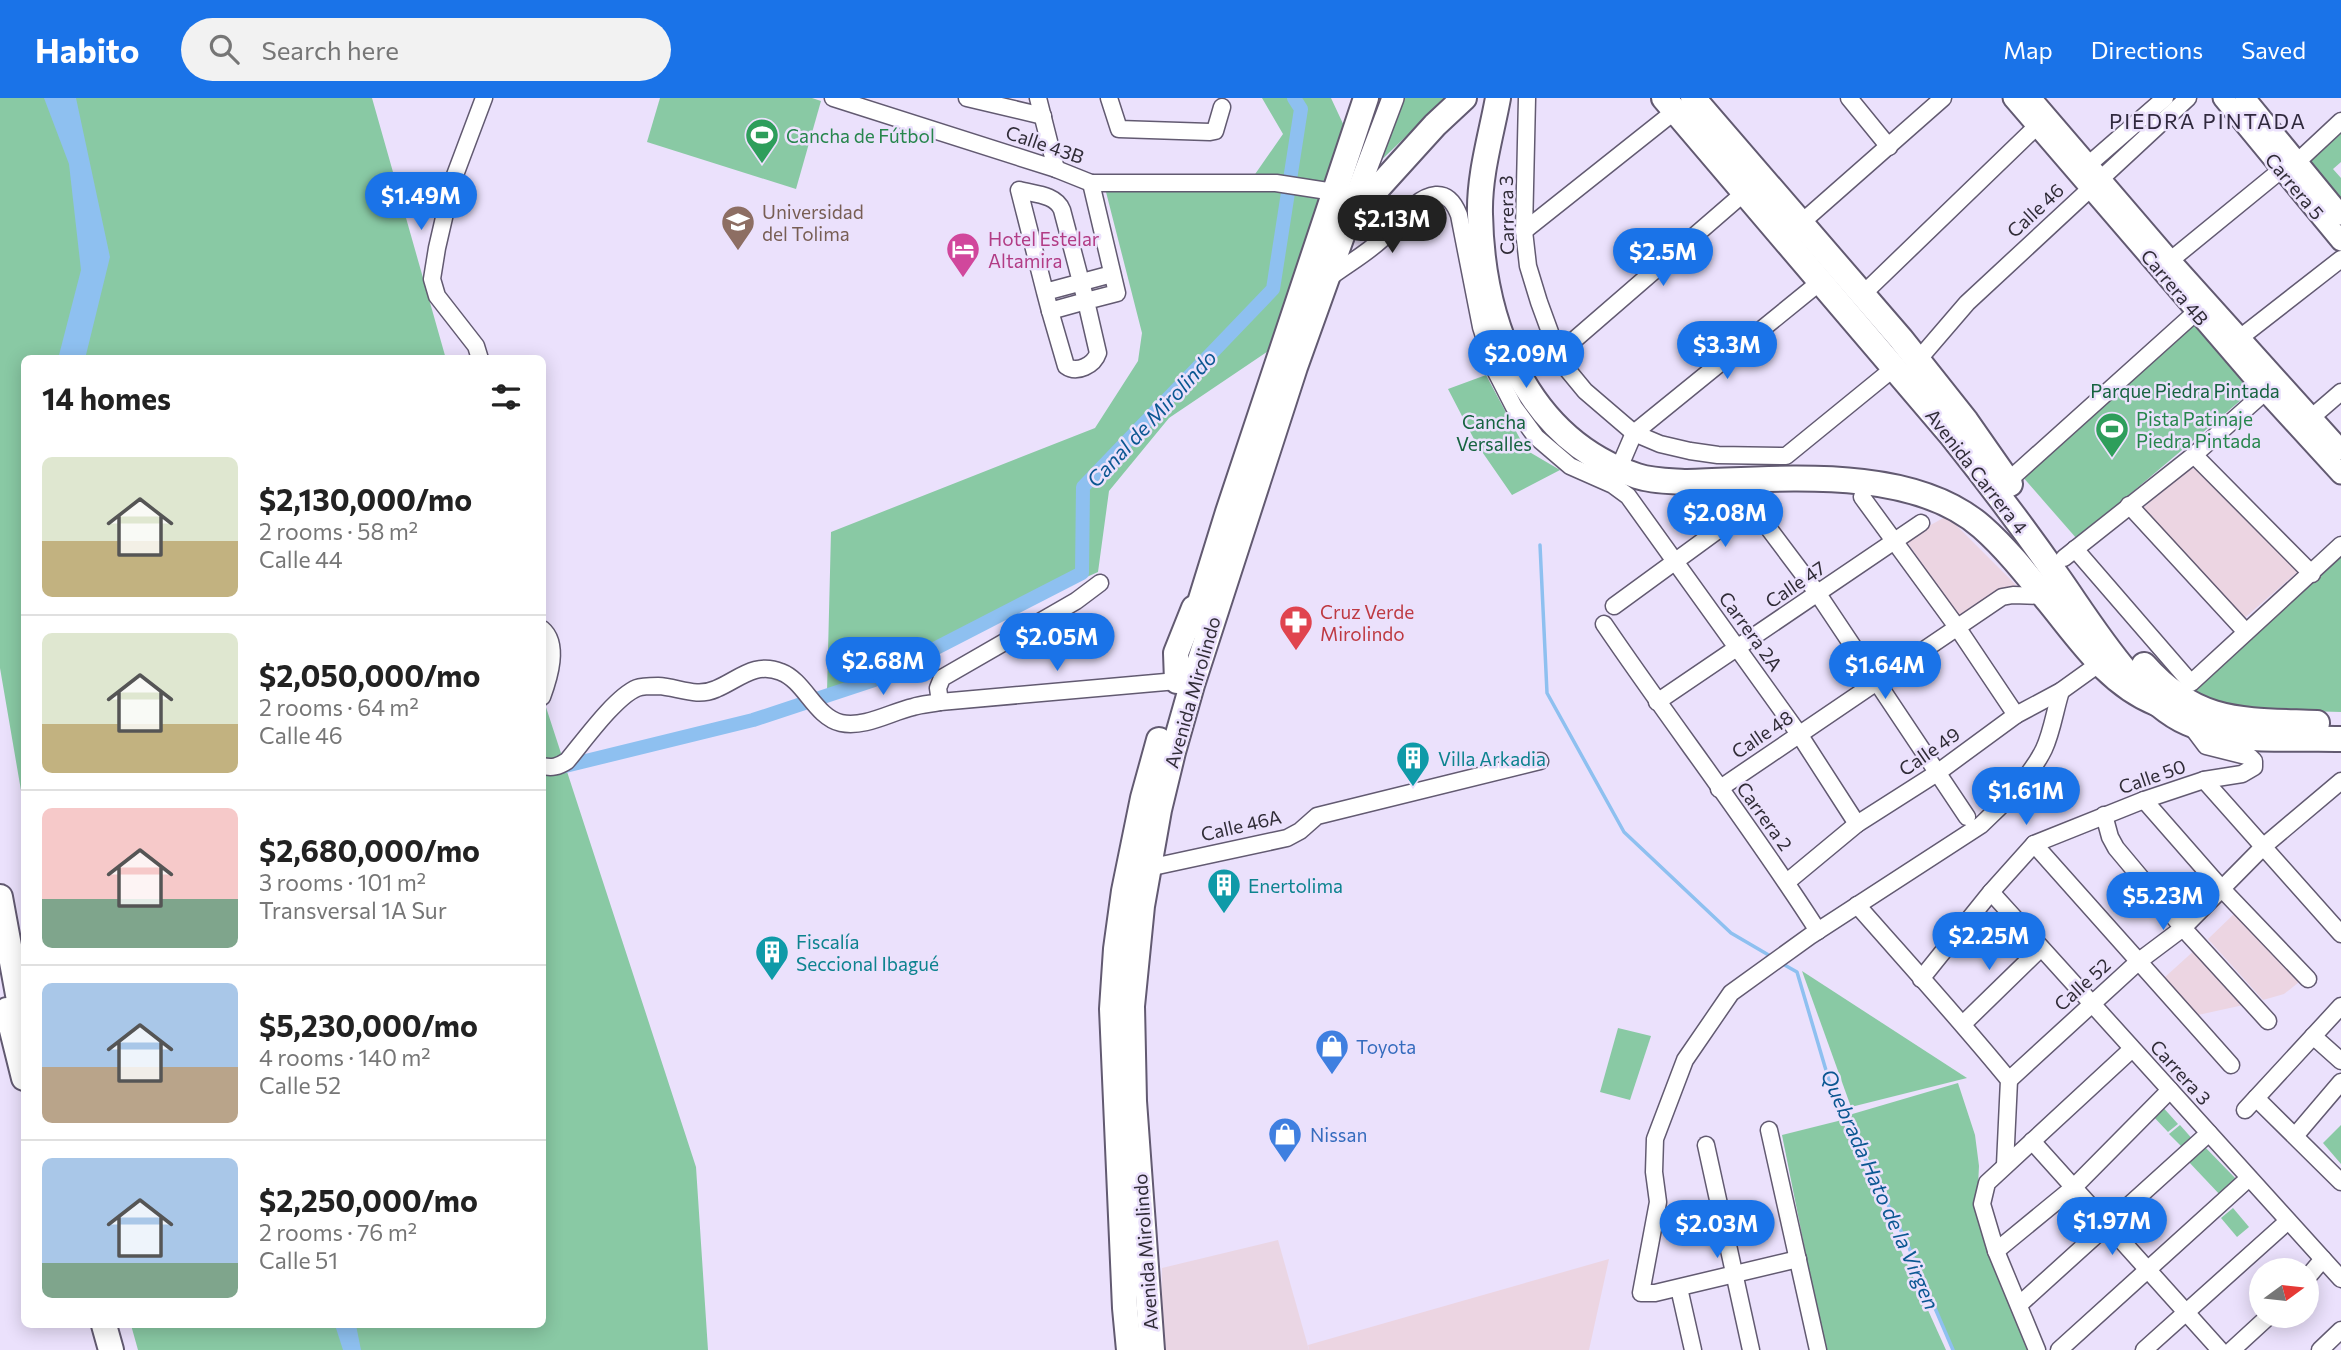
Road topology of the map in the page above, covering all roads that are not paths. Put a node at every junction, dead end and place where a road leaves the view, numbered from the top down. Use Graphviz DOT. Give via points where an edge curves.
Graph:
graph roads {
  1 [pos="484,98"];
  2 [pos="833,98"];
  3 [pos="967,98"];
  4 [pos="1038,98"];
  5 [pos="1109,98"];
  6 [pos="1366,98"];
  7 [pos="1393,98"];
  8 [pos="1464,98"];
  9 [pos="1498,98"];
  10 [pos="1527,98"];
  11 [pos="1849,98"];
  12 [pos="1943,98"];
  13 [pos="2013,98"];
  14 [pos="2031,98"];
  15 [pos="2165,98"];
  16 [pos="2188,98"];
  17 [pos="2223,98"];
  18 [pos="2245,98"];
  19 [pos="1677,102"];
  20 [pos="1222,107"];
  21 [pos="1043,116"];
  22 [pos="2341,121"];
  23 [pos="2037,126"];
  24 [pos="1889,147"];
  25 [pos="2289,166"];
  26 [pos="1056,169"];
  27 [pos="2089,176"];
  28 [pos="1091,183"];
  29 [pos="1334,192"];
  30 [pos="1744,193"];
  31 [pos="2341,215"];
  32 [pos="1347,222"];
  33 [pos="1801,223"];
  34 [pos="1524,231"];
  35 [pos="2341,241"];
  36 [pos="2341,259"];
  37 [pos="2165,265"];
  38 [pos="1112,274"];
  39 [pos="1325,280"];
  40 [pos="1081,282"];
  41 [pos="1820,282"];
  42 [pos="1045,292"];
  43 [pos="1863,294"];
  44 [pos="1086,301"];
  45 [pos="1051,311"];
  46 [pos="2196,312"];
  47 [pos="2241,337"];
  48 [pos="1558,354"];
  49 [pos="479,355"];
  50 [pos="1906,364"];
  51 [pos="2272,386"];
  52 [pos="2341,392"];
  53 [pos="2312,417"];
  54 [pos="1634,433"];
  55 [pos="2341,450"];
  56 [pos="2194,455"];
  57 [pos="1786,456"];
  58 [pos="2341,474"];
  59 [pos="1616,477"];
  60 [pos="1732,481"];
  61 [pos="2008,481"];
  62 [pos="1862,497"];
  63 [pos="2129,505"];
  64 [pos="1751,506"];
  65 [pos="1921,523"];
  66 [pos="1895,541"];
  67 [pos="2341,545"];
  68 [pos="2069,554"];
  69 [pos="1676,562"];
  70 [pos="2312,574"];
  71 [pos="1100,583"];
  72 [pos="1818,594"];
  73 [pos="2047,600"];
  74 [pos="1614,606"];
  75 [pos="1604,624"];
  76 [pos="1957,627"];
  77 [pos="546,632"];
  78 [pos="2246,632"];
  79 [pos="1737,648"];
  80 [pos="2115,656"];
  81 [pos="546,679"];
  82 [pos="1184,683"];
  83 [pos="1877,684"];
  84 [pos="2061,691"];
  85 [pos="940,702"];
  86 [pos="1657,702"];
  87 [pos="2016,715"];
  88 [pos="2190,724"];
  89 [pos="2341,724"];
  90 [pos="1799,734"];
  91 [pos="2341,739"];
  92 [pos="1541,761"];
  93 [pos="546,767"];
  94 [pos="1937,773"];
  95 [pos="2204,780"];
  96 [pos="2341,782"];
  97 [pos="1720,789"];
  98 [pos="2144,800"];
  99 [pos="2104,815"];
  100 [pos="1967,817"];
  101 [pos="1857,824"];
  102 [pos="2034,844"];
  103 [pos="2264,846"];
  104 [pos="1149,867"];
  105 [pos="1787,882"];
  106 [pos="2222,890"];
  107 [pos="1991,892"];
  108 [pos="0,897"];
  109 [pos="1857,905"];
  110 [pos="2183,928"];
  111 [pos="1818,931"];
  112 [pos="2341,934"];
  113 [pos="2041,948"];
  114 [pos="2139,961"];
  115 [pos="0,979"];
  116 [pos="1921,979"];
  117 [pos="2308,979"];
  118 [pos="2091,1003"];
  119 [pos="2341,1006"];
  120 [pos="21,1011"];
  121 [pos="2269,1021"];
  122 [pos="1964,1023"];
  123 [pos="2313,1036"];
  124 [pos="2132,1049"];
  125 [pos="2341,1061"];
  126 [pos="2231,1065"];
  127 [pos="21,1066"];
  128 [pos="2009,1080"];
  129 [pos="2341,1082"];
  130 [pos="2170,1090"];
  131 [pos="2256,1098"];
  132 [pos="2245,1110"];
  133 [pos="1769,1130"];
  134 [pos="2208,1133"];
  135 [pos="2295,1136"];
  136 [pos="2032,1140"];
  137 [pos="1706,1144"];
  138 [pos="2005,1165"];
  139 [pos="2249,1178"];
  140 [pos="2341,1182"];
  141 [pos="2074,1187"];
  142 [pos="2288,1221"];
  143 [pos="2108,1225"];
  144 [pos="1996,1251"];
  145 [pos="1798,1259"];
  146 [pos="2323,1259"];
  147 [pos="2319,1264"];
  148 [pos="2149,1270"];
  149 [pos="1734,1274"];
  150 [pos="2341,1279"];
  151 [pos="1679,1288"];
  152 [pos="2020,1304"];
  153 [pos="2187,1313"];
  154 [pos="91,1328"];
  155 [pos="105,1328"];
  156 [pos="2256,1328"];
  157 [pos="2341,1330"];
  158 [pos="2329,1347"];
  159 [pos="96,1350"];
  160 [pos="111,1350"];
  161 [pos="1129,1350"];
  162 [pos="1152,1350"];
  163 [pos="1693,1350"];
  164 [pos="1751,1350"];
  165 [pos="1818,1350"];
  166 [pos="2037,1350"];
  167 [pos="2059,1350"];
  168 [pos="2144,1350"];
  169 [pos="2220,1350"];
  170 [pos="2232,1350"];
  1 -- 49 [label="street" via="452,183 432,279 437,296"];
  2 -- 26 [label="street, Calle 43B"];
  3 -- 21 [label="street"];
  4 -- 21 [label="street"];
  5 -- 20 [label="street" via="1119,129 1215,131"];
  6 -- 29 [label="main road, Avenida Mirolindo"];
  7 -- 32 [label="main road"];
  8 -- 32 [label="main road, Avenida Mirolindo"];
  9 -- 59 [label="main road" via="1480,215 1489,288 1502,341 1522,384 1549,419"];
  10 -- 34 [label="street, Carrera 3"];
  11 -- 24 [label="street"];
  12 -- 24 [label="street"];
  13 -- 23 [label="street, Carrera 4B"];
  14 -- 27 [label="street, Carrera 4B"];
  15 -- 27 [label="street, Calle 46"];
  16 -- 27 [label="street, Calle 46"];
  17 -- 25 [label="street, Carrera 5"];
  18 -- 25 [label="street, Carrera 5"];
  19 -- 30 [label="main road, Avenida Carrera 4"];
  19 -- 33 [label="main road, Avenida Carrera 4"];
  19 -- 34 [label="street"];
  21 -- 26 [label="street"];
  22 -- 25 [label="street"];
  23 -- 27 [label="street, Carrera 4B"];
  23 -- 43 [label="street"];
  24 -- 33 [label="street"];
  25 -- 31 [label="street, Carrera 5"];
  25 -- 35 [label="street, Carrera 5"];
  25 -- 37 [label="street"];
  26 -- 28 [label="street, Calle 43B"];
  27 -- 37 [label="street, Carrera 4B"];
  27 -- 50 [label="street, Calle 46"];
  28 -- 29 [label="street, Calle 43B" via="1276,183"];
  28 -- 38 [label="street"];
  29 -- 82 [label="main road, Avenida Mirolindo" via="1201,602"];
  30 -- 41 [label="main road, Avenida Carrera 4"];
  30 -- 48 [label="street"];
  32 -- 39 [label="main road, Avenida Mirolindo"];
  33 -- 43 [label="main road, Avenida Carrera 4"];
  34 -- 48 [label="street, Carrera 3" via="1528,266"];
  36 -- 47 [label="street"];
  37 -- 46 [label="street, Carrera 4B"];
  37 -- 47 [label="street, Carrera 4B"];
  38 -- 40 [label="street"];
  38 -- 44 [label="street" via="1117,293"];
  39 -- 59 [label="street" via="1380,241 1417,204 1437,194 1447,197 1459,215 1481,327 1514,407 1536,437 1570,466"];
  39 -- 82 [label="main road, Avenida Mirolindo"];
  40 -- 42 [label="street"];
  40 -- 42 [label="street" via="1060,205 1052,198 1019,190"];
  40 -- 44 [label="street"];
  41 -- 50 [label="main road, Avenida Carrera 4"];
  41 -- 54 [label="street"];
  42 -- 45 [label="street"];
  43 -- 50 [label="main road, Avenida Carrera 4"];
  44 -- 45 [label="street"];
  44 -- 45 [label="street" via="1098,353 1094,361 1076,370 1063,362"];
  46 -- 51 [label="street, Carrera 4B"];
  46 -- 61 [label="street"];
  47 -- 51 [label="street, Carrera 4B"];
  48 -- 54 [label="street, Carrera 3" via="1585,391"];
  50 -- 57 [label="street, Calle 46"];
  50 -- 61 [label="main road, Avenida Carrera 4" via="1966,421"];
  50 -- 80 [label="main road, Avenida Carrera 4"];
  51 -- 53 [label="street, Carrera 4B"];
  51 -- 56 [label="street"];
  51 -- 58 [label="street, Carrera 4B"];
  52 -- 53 [label="street"];
  53 -- 55 [label="street, Carrera 4B"];
  54 -- 57 [label="street, Carrera 3" via="1690,452"];
  54 -- 59 [label="street"];
  56 -- 63 [label="street"];
  56 -- 70 [label="street"];
  59 -- 60 [label="main road"];
  59 -- 69 [label="street, Carrera 2A"];
  60 -- 64 [label="street"];
  60 -- 73 [label="main road" via="1851,480 1922,494 1982,526"];
  61 -- 68 [label="main road, Avenida Carrera 4"];
  62 -- 66 [label="street"];
  63 -- 68 [label="street"];
  63 -- 78 [label="street"];
  64 -- 69 [label="street"];
  64 -- 72 [label="street"];
  65 -- 66 [label="street, Calle 47"];
  66 -- 72 [label="street, Calle 47"];
  66 -- 76 [label="street"];
  67 -- 70 [label="street"];
  68 -- 78 [label="street" via="2191,683"];
  68 -- 80 [label="main road, Avenida Carrera 4"];
  69 -- 74 [label="street"];
  69 -- 79 [label="street, Carrera 2A"];
  70 -- 78 [label="street"];
  71 -- 85 [label="street" via="942,678"];
  72 -- 79 [label="street, Calle 47"];
  72 -- 83 [label="street"];
  73 -- 76 [label="street, Calle 48" via="2002,597"];
  73 -- 80 [label="main road"];
  75 -- 86 [label="street, Carrera 2"];
  76 -- 83 [label="street, Calle 48"];
  76 -- 87 [label="street"];
  77 -- 81 [label="street" via="552,651"];
  79 -- 86 [label="street, Calle 47"];
  79 -- 90 [label="street, Carrera 2A"];
  80 -- 84 [label="street, Calle 49"];
  80 -- 88 [label="main road, Avenida Carrera 4" via="2156,703"];
  80 -- 89 [label="main road, Avenida Carrera 4" via="2198,709 2226,717"];
  82 -- 85 [label="street"];
  82 -- 104 [label="main road, Avenida Mirolindo"];
  82 -- 161 [label="main road, Avenida Mirolindo" via="1143,798 1116,949 1114,1077"];
  83 -- 90 [label="street, Calle 48"];
  83 -- 94 [label="street"];
  84 -- 87 [label="street, Calle 49"];
  84 -- 109 [label="street" via="2044,750 1993,814"];
  85 -- 93 [label="street" via="856,724 838,723 782,672 763,667 714,690 693,693 659,686 637,688 618,701 566,761"];
  86 -- 97 [label="street, Carrera 2"];
  87 -- 94 [label="street, Calle 49"];
  88 -- 91 [label="main road, Avenida Carrera 4" via="2227,735"];
  88 -- 95 [label="street, Calle 50" via="2206,746 2253,761 2250,771"];
  90 -- 97 [label="street, Calle 48"];
  90 -- 101 [label="street, Carrera 2A"];
  92 -- 104 [label="street, Calle 46A" via="1317,816 1287,838"];
  94 -- 100 [label="street"];
  94 -- 101 [label="street, Calle 49"];
  95 -- 98 [label="street, Calle 50"];
  95 -- 103 [label="street"];
  96 -- 103 [label="street, Calle 52"];
  97 -- 105 [label="street, Carrera 2"];
  98 -- 99 [label="street, Calle 50"];
  98 -- 106 [label="street"];
  99 -- 102 [label="street, Calle 50"];
  99 -- 110 [label="street" via="2116,848"];
  101 -- 105 [label="street, Calle 49"];
  102 -- 107 [label="street, Calle 50"];
  102 -- 114 [label="street"];
  103 -- 106 [label="street, Calle 52"];
  103 -- 112 [label="street"];
  104 -- 162 [label="main road, Avenida Mirolindo" via="1135,978 1132,1057"];
  105 -- 111 [label="street, Carrera 2"];
  106 -- 110 [label="street, Calle 52"];
  106 -- 117 [label="street"];
  107 -- 113 [label="street, Carrera 3"];
  107 -- 116 [label="street, Calle 50"];
  108 -- 120 [label="main road"];
  109 -- 111 [label="street"];
  109 -- 116 [label="street"];
  110 -- 114 [label="street, Calle 52"];
  110 -- 121 [label="street"];
  111 -- 151 [label="street" via="1736,988 1685,1060 1655,1139 1658,1202 1641,1293"];
  113 -- 118 [label="street, Carrera 3"];
  113 -- 122 [label="street"];
  114 -- 118 [label="street, Calle 52"];
  114 -- 126 [label="street"];
  115 -- 127 [label="main road"];
  116 -- 122 [label="street"];
  118 -- 124 [label="street, Carrera 3"];
  118 -- 128 [label="street, Calle 52"];
  119 -- 123 [label="street"];
  122 -- 128 [label="street"];
  123 -- 125 [label="street"];
  123 -- 131 [label="street"];
  124 -- 130 [label="street, Carrera 3"];
  124 -- 136 [label="street"];
  128 -- 138 [label="street"];
  129 -- 135 [label="street"];
  130 -- 134 [label="street, Carrera 3"];
  130 -- 141 [label="street"];
  131 -- 132 [label="street"];
  131 -- 135 [label="street"];
  133 -- 145 [label="street"];
  134 -- 139 [label="street, Carrera 3"];
  134 -- 143 [label="street"];
  135 -- 140 [label="street"];
  136 -- 138 [label="street"];
  136 -- 141 [label="street"];
  137 -- 149 [label="street"];
  138 -- 144 [label="street" via="1987,1183 1982,1204"];
  139 -- 142 [label="street, Carrera 3"];
  139 -- 148 [label="street"];
  141 -- 143 [label="street"];
  141 -- 144 [label="street"];
  142 -- 146 [label="street, Carrera 3"];
  142 -- 153 [label="street"];
  143 -- 148 [label="street"];
  143 -- 152 [label="street"];
  144 -- 152 [label="street"];
  145 -- 149 [label="street"];
  145 -- 165 [label="street"];
  146 -- 147 [label="street"];
  146 -- 150 [label="street, Carrera 3"];
  148 -- 153 [label="street"];
  148 -- 167 [label="street"];
  149 -- 151 [label="street"];
  149 -- 164 [label="street"];
  151 -- 163 [label="street"];
  152 -- 166 [label="street"];
  153 -- 168 [label="street"];
  153 -- 169 [label="street"];
  154 -- 159 [label="main road"];
  155 -- 160 [label="main road"];
  156 -- 170 [label="street"];
  157 -- 158 [label="street"];
}
